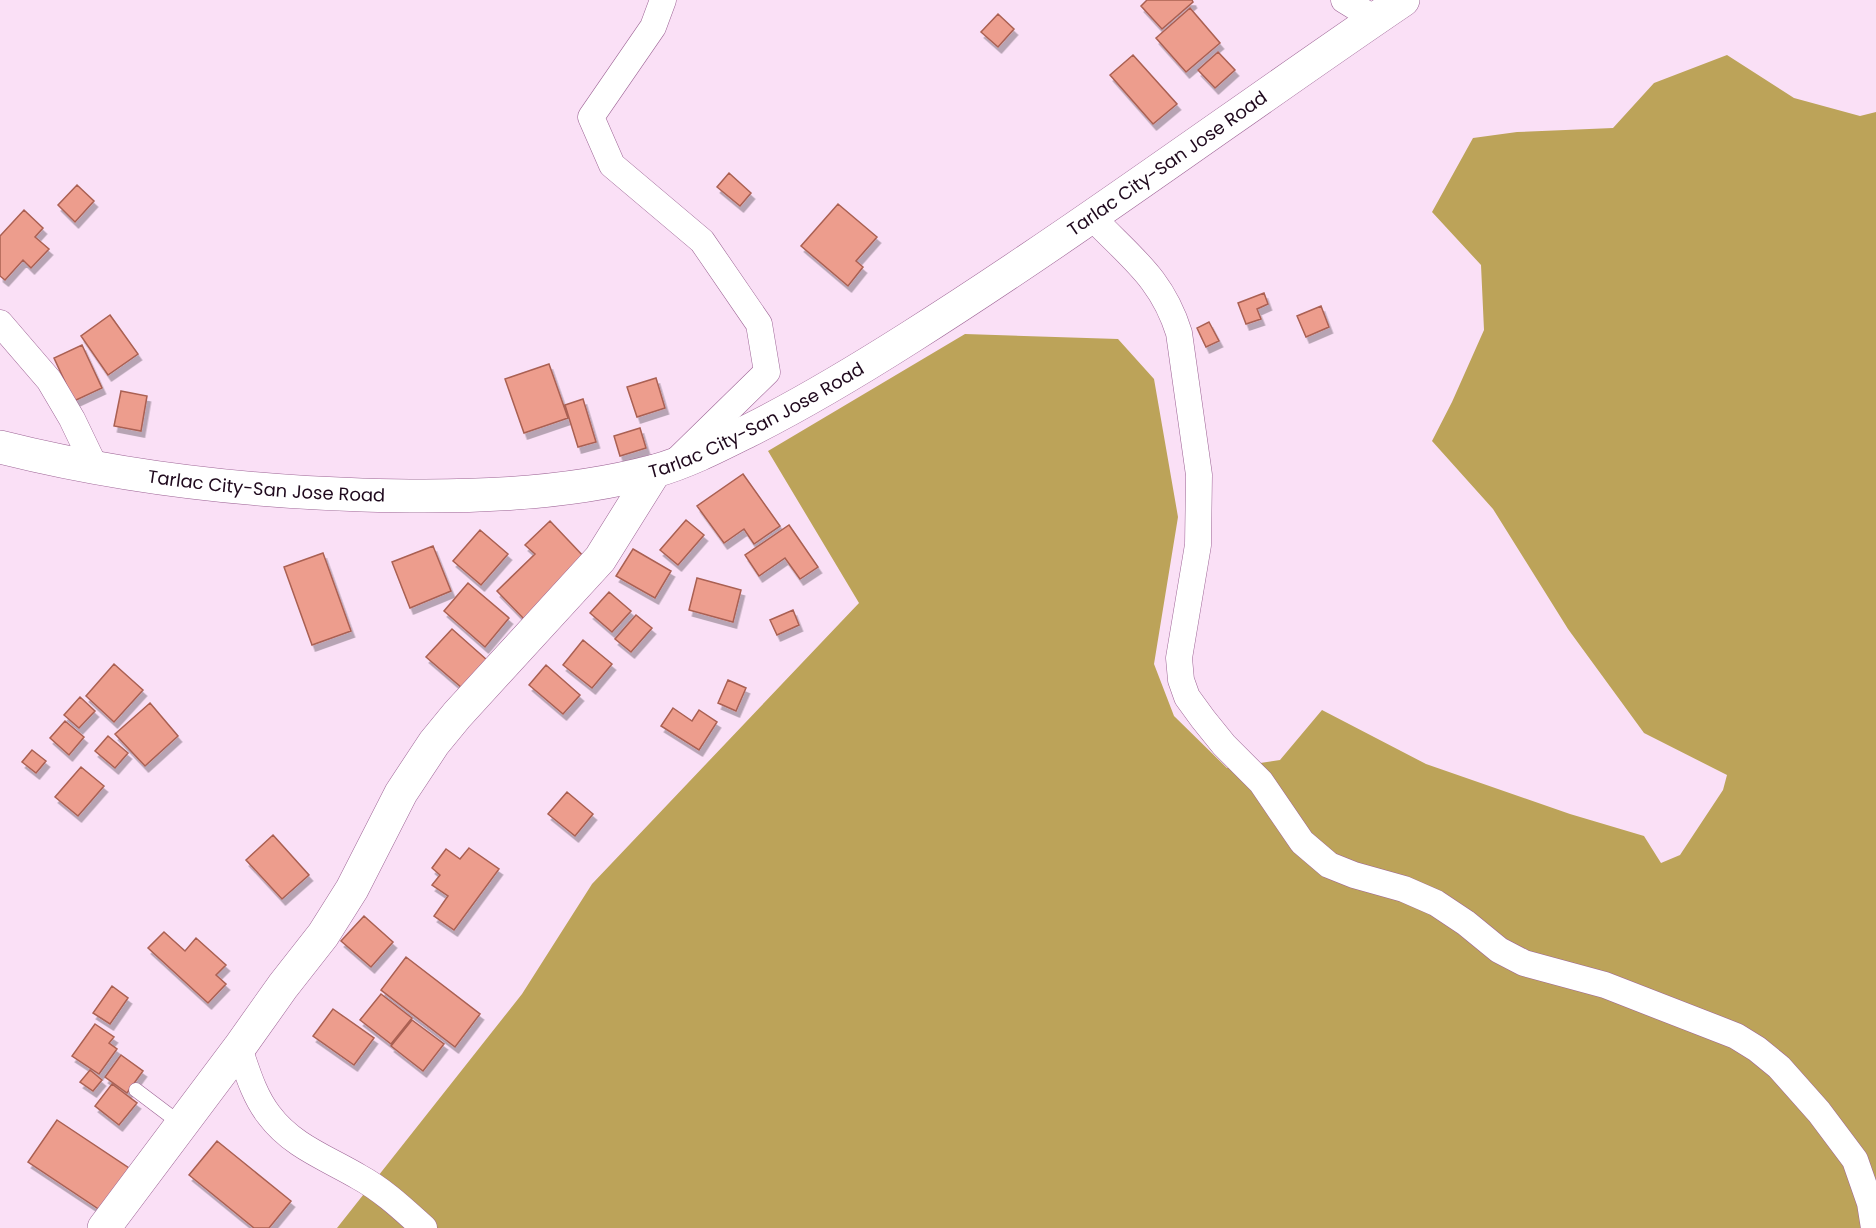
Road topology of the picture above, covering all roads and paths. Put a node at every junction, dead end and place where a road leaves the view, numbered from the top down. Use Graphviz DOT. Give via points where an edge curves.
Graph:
graph roads {
  1 [pos="663,0"];
  2 [pos="1344,0"];
  3 [pos="1404,0"];
  4 [pos="1375,19"];
  5 [pos="1092,217"];
  6 [pos="0,323"];
  7 [pos="0,447"];
  8 [pos="664,468"];
  9 [pos="96,469"];
  10 [pos="239,1048"];
  11 [pos="136,1090"];
  12 [pos="182,1124"];
  13 [pos="104,1228"];
  14 [pos="424,1228"];
  15 [pos="1874,1228"];
  1 -- 8 [label="street" via="653,27 591,117 612,165 702,241 759,324 767,372"];
  2 -- 4 [label="street"];
  3 -- 4 [label="main road, Tarlac City-San Jose Road"];
  4 -- 5 [label="main road, Tarlac City-San Jose Road"];
  5 -- 8 [label="main road, Tarlac City-San Jose Road" via="977,295 790,410 720,446"];
  5 -- 15 [label="street" via="1160,289 1179,333 1199,475 1198,545 1179,658 1187,697 1203,719 1261,782 1302,842 1329,865 1436,903 1498,950 1524,963 1605,985 1736,1036 1757,1049 1779,1067 1819,1112 1855,1160"];
  6 -- 9 [label="street" via="49,380"];
  7 -- 9 [label="main road, Tarlac City-San Jose Road"];
  8 -- 9 [label="main road, Tarlac City-San Jose Road" via="560,489 411,497 216,486"];
  8 -- 10 [label="main road" via="600,559 434,743 401,793 341,909"];
  10 -- 12 [label="main road"];
  10 -- 14 [label="street" via="258,1099 280,1130 361,1178"];
  11 -- 12 [label="lane"];
  12 -- 13 [label="main road"];
}
